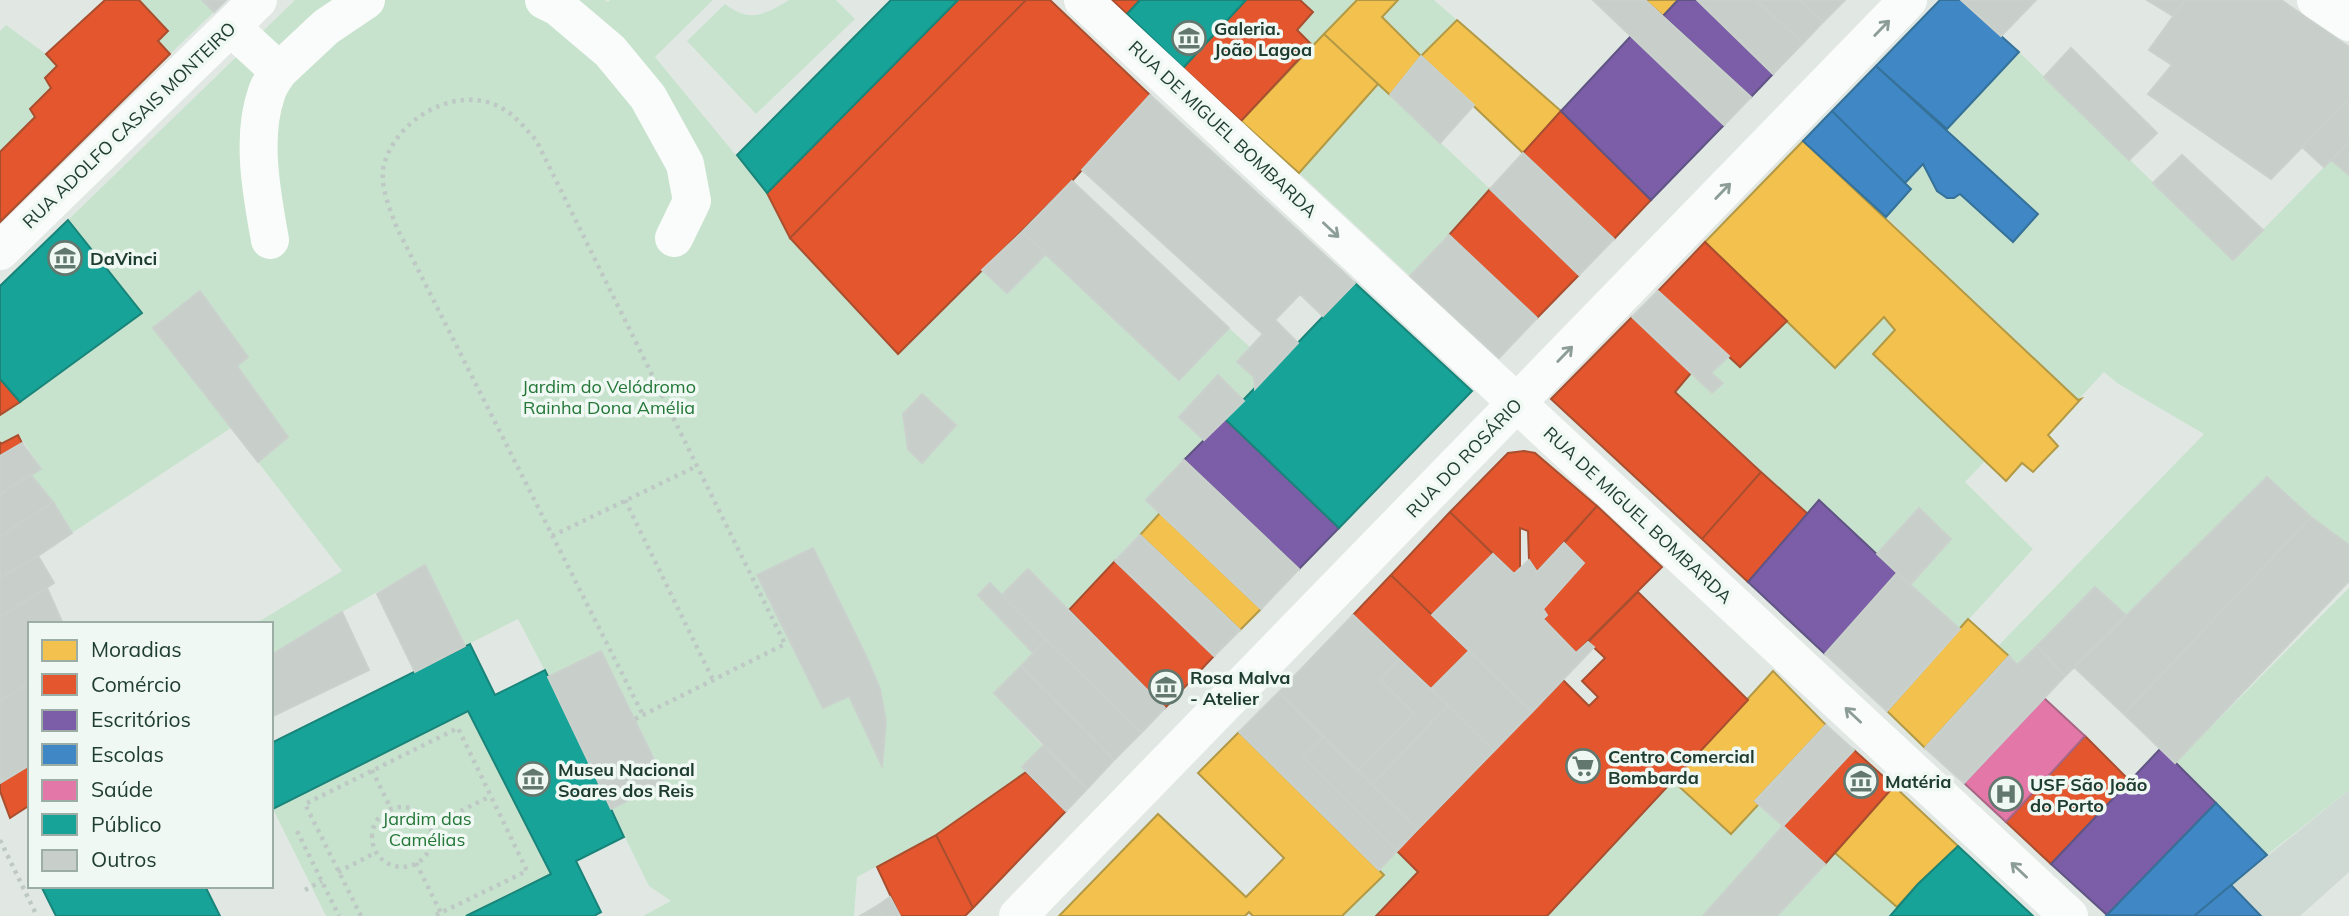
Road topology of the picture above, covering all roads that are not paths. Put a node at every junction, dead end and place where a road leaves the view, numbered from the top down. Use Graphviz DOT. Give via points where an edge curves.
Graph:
graph roads {
  1 [pos="258,0"];
  2 [pos="366,0"];
  3 [pos="544,0"];
  4 [pos="1083,0"];
  5 [pos="1908,0"];
  6 [pos="2316,0"];
  7 [pos="2349,22"];
  8 [pos="231,27"];
  9 [pos="278,71"];
  10 [pos="674,238"];
  11 [pos="270,240"];
  12 [pos="0,250"];
  13 [pos="1517,403"];
  14 [pos="1026,912"];
  15 [pos="2070,916"];
  1 -- 8 [label="street, RUA ADOLFO CASAIS MONTEIRO"];
  2 -- 9 [label="street" via="326,27"];
  3 -- 10 [label="street" via="610,51 648,97 685,164 692,201"];
  4 -- 13 [label="street, RUA DE MIGUEL BOMBARDA, one-way"];
  13 -- 5 [label="street, RUA DO ROSÁRIO, one-way"];
  6 -- 7 [label="street"];
  8 -- 9 [label="street"];
  8 -- 12 [label="street, RUA ADOLFO CASAIS MONTEIRO"];
  9 -- 11 [label="street" via="266,94 259,134 261,193"];
  13 -- 14 [label="street, RUA DO ROSÁRIO"];
  15 -- 13 [label="street, RUA DE MIGUEL BOMBARDA, one-way"];
}
